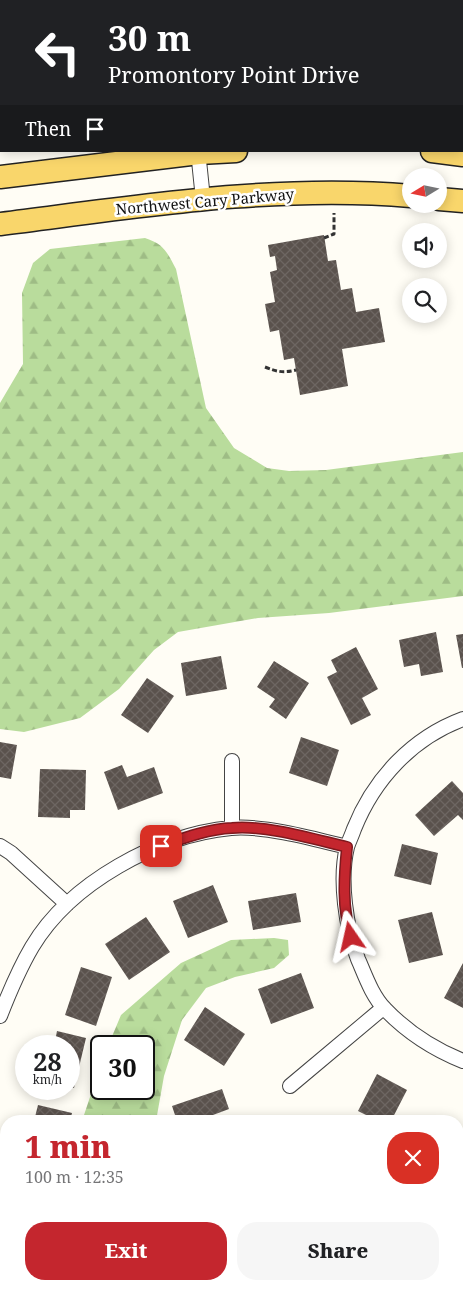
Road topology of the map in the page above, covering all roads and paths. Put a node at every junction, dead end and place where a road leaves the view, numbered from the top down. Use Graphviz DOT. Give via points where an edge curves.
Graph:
graph roads {
  1 [pos="198,152"];
  2 [pos="440,152"];
  3 [pos="463,155"];
  4 [pos="0,177"];
  5 [pos="402,196"];
  6 [pos="203,199"];
  7 [pos="448,199"];
  8 [pos="463,201"];
  9 [pos="334,212"];
  10 [pos="0,224"];
  11 [pos="324,238"];
  12 [pos="265,367"];
  13 [pos="296,370"];
  14 [pos="463,719"];
  15 [pos="232,761"];
  16 [pos="232,828"];
  17 [pos="0,846"];
  18 [pos="347,847"];
  19 [pos="67,904"];
  20 [pos="383,1008"];
  21 [pos="0,1016"];
  22 [pos="463,1061"];
  23 [pos="290,1086"];
  1 -- 4 [label="main road"];
  1 -- 6 [label="street"];
  2 -- 3 [label="main road"];
  5 -- 6 [label="main road, Northwest Cary Parkway" via="314,193"];
  6 -- 10 [label="main road, Northwest Cary Parkway"];
  7 -- 8 [label="main road"];
  9 -- 11 [label="path" via="334,234"];
  12 -- 13 [label="path" via="276,372"];
  14 -- 18 [label="street" via="433,733 392,768 362,811"];
  15 -- 16 [label="street"];
  16 -- 18 [label="street" via="303,836"];
  16 -- 19 [label="street" via="193,835 136,857 108,872"];
  17 -- 19 [label="street"];
  18 -- 20 [label="street" via="344,892 347,923 366,978"];
  19 -- 21 [label="street" via="32,946"];
  20 -- 22 [label="street" via="424,1042"];
  20 -- 23 [label="street"];
}
